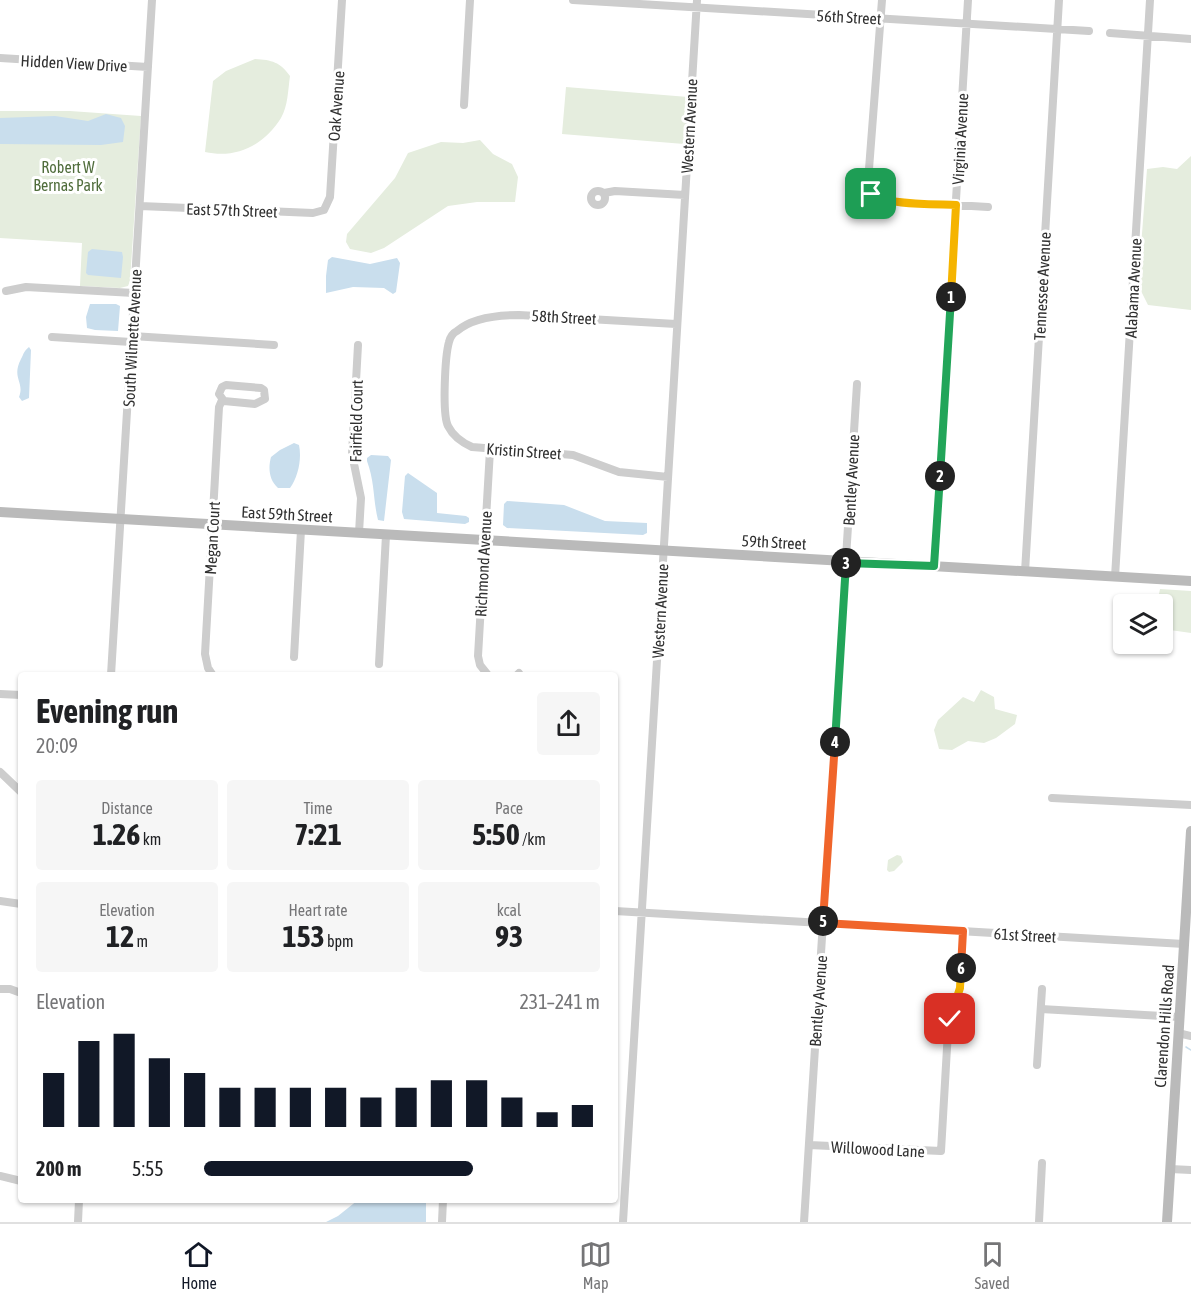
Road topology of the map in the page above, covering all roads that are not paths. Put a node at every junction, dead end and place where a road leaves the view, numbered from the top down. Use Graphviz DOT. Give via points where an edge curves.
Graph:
graph roads {
  1 [pos="152,0"];
  2 [pos="342,0"];
  3 [pos="470,0"];
  4 [pos="573,0"];
  5 [pos="882,0"];
  6 [pos="969,0"];
  7 [pos="1059,0"];
  8 [pos="1150,0"];
  9 [pos="624,2"];
  10 [pos="696,4"];
  11 [pos="881,19"];
  12 [pos="967,24"];
  13 [pos="1057,29"];
  14 [pos="1089,31"];
  15 [pos="1110,33"];
  16 [pos="1148,35"];
  17 [pos="1191,39"];
  18 [pos="0,58"];
  19 [pos="148,67"];
  20 [pos="464,105"];
  21 [pos="604,193"];
  22 [pos="685,195"];
  23 [pos="956,205"];
  24 [pos="140,206"];
  25 [pos="988,207"];
  26 [pos="324,210"];
  27 [pos="6,291"];
  28 [pos="134,293"];
  29 [pos="676,324"];
  30 [pos="456,331"];
  31 [pos="52,337"];
  32 [pos="132,339"];
  33 [pos="274,345"];
  34 [pos="358,345"];
  35 [pos="857,384"];
  36 [pos="222,400"];
  37 [pos="490,450"];
  38 [pos="668,477"];
  39 [pos="0,512"];
  40 [pos="121,519"];
  41 [pos="213,525"];
  42 [pos="302,530"];
  43 [pos="359,533"];
  44 [pos="386,535"];
  45 [pos="484,540"];
  46 [pos="572,545"];
  47 [pos="663,551"];
  48 [pos="846,562"];
  49 [pos="934,566"];
  50 [pos="1025,572"];
  51 [pos="1115,577"];
  52 [pos="1191,581"];
  53 [pos="294,657"];
  54 [pos="379,664"];
  55 [pos="111,672"];
  56 [pos="211,672"];
  57 [pos="486,672"];
  58 [pos="0,694"];
  59 [pos="18,695"];
  60 [pos="0,772"];
  61 [pos="18,789"];
  62 [pos="1052,798"];
  63 [pos="1191,805"];
  64 [pos="1191,831"];
  65 [pos="1190,860"];
  66 [pos="0,901"];
  67 [pos="18,904"];
  68 [pos="618,911"];
  69 [pos="641,912"];
  70 [pos="823,923"];
  71 [pos="963,931"];
  72 [pos="1184,944"];
  73 [pos="0,989"];
  74 [pos="1042,989"];
  75 [pos="18,992"];
  76 [pos="1041,1009"];
  77 [pos="1179,1017"];
  78 [pos="1178,1034"];
  79 [pos="1191,1036"];
  80 [pos="1037,1065"];
  81 [pos="809,1145"];
  82 [pos="1042,1163"];
  83 [pos="1170,1169"];
  84 [pos="1191,1170"];
  85 [pos="0,1176"];
  86 [pos="18,1180"];
  87 [pos="79,1203"];
  88 [pos="443,1203"];
  89 [pos="78,1222"];
  90 [pos="442,1222"];
  91 [pos="622,1222"];
  92 [pos="804,1222"];
  93 [pos="1039,1222"];
  94 [pos="1167,1222"];
  1 -- 19 [label="street, South Wilmette Avenue"];
  2 -- 26 [label="street, Oak Avenue" via="330,197"];
  3 -- 20 [label="street"];
  4 -- 9 [label="street, 56th Street"];
  5 -- 11 [label="street"];
  6 -- 12 [label="street, Virginia Avenue"];
  7 -- 13 [label="street, Tennessee Avenue"];
  8 -- 16 [label="street, Alabama Avenue"];
  9 -- 10 [label="street, 56th Street"];
  10 -- 11 [label="street, 56th Street"];
  10 -- 22 [label="street, Western Avenue"];
  11 -- 12 [label="street, 56th Street"];
  11 -- 23 [label="street" via="868,183 871,194 888,201"];
  12 -- 13 [label="street, 56th Street"];
  12 -- 23 [label="street, Virginia Avenue"];
  13 -- 14 [label="street, 56th Street"];
  13 -- 50 [label="street, Tennessee Avenue"];
  15 -- 16 [label="street"];
  16 -- 17 [label="street"];
  16 -- 51 [label="street, Alabama Avenue"];
  18 -- 19 [label="street, Hidden View Drive"];
  19 -- 24 [label="street, South Wilmette Avenue"];
  21 -- 22 [label="street"];
  22 -- 29 [label="street, Western Avenue"];
  23 -- 25 [label="street"];
  23 -- 49 [label="street, Virginia Avenue"];
  24 -- 26 [label="street, East 57th Street" via="313,213"];
  24 -- 28 [label="street, South Wilmette Avenue"];
  27 -- 28 [label="street" via="26,287"];
  28 -- 32 [label="street, South Wilmette Avenue"];
  29 -- 30 [label="street, 58th Street" via="508,315 485,318"];
  29 -- 38 [label="street, Western Avenue"];
  30 -- 37 [label="street, Kristin Street" via="448,343 444,405 447,425 463,442"];
  31 -- 32 [label="street"];
  32 -- 33 [label="street"];
  32 -- 40 [label="street, South Wilmette Avenue"];
  34 -- 43 [label="street, Fairfield Court" via="352,454 361,498"];
  35 -- 48 [label="street, Bentley Avenue"];
  36 -- 36 [label="street" via="259,403 266,395 257,387 226,385 219,394"];
  36 -- 41 [label="street, Megan Court"];
  37 -- 38 [label="street, Kristin Street" via="573,454 619,472"];
  37 -- 45 [label="street, Richmond Avenue"];
  38 -- 47 [label="street, Western Avenue"];
  39 -- 40 [label="street, East 59th Street"];
  40 -- 41 [label="street, East 59th Street"];
  40 -- 55 [label="street, South Wilmette Avenue"];
  41 -- 42 [label="street, East 59th Street"];
  41 -- 56 [label="street, Megan Court" via="205,654"];
  42 -- 43 [label="street, East 59th Street"];
  42 -- 53 [label="street"];
  43 -- 44 [label="street, East 59th Street"];
  44 -- 45 [label="street, East 59th Street"];
  44 -- 54 [label="street"];
  45 -- 46 [label="street, East 59th Street"];
  45 -- 57 [label="street, Richmond Avenue" via="478,656"];
  46 -- 47 [label="street, 59th Street"];
  47 -- 48 [label="street, 59th Street"];
  47 -- 69 [label="street, Western Avenue"];
  48 -- 49 [label="street, 59th Street"];
  48 -- 70 [label="street, Bentley Avenue"];
  49 -- 50 [label="street, 59th Street"];
  50 -- 51 [label="street, 59th Street"];
  51 -- 52 [label="street, 59th Street"];
  58 -- 59 [label="street"];
  60 -- 61 [label="street"];
  62 -- 63 [label="street"];
  64 -- 65 [label="street, Clarendon Hills Road"];
  65 -- 72 [label="street, Clarendon Hills Road"];
  66 -- 67 [label="street"];
  68 -- 69 [label="street, 61st Street"];
  69 -- 70 [label="street, 61st Street"];
  69 -- 91 [label="street, Western Avenue"];
  70 -- 71 [label="street, 61st Street"];
  70 -- 81 [label="street, Bentley Avenue"];
  71 -- 72 [label="street, 61st Street"];
  71 -- 81 [label="street, Willowood Lane" via="960,988 948,1031 940,1151"];
  72 -- 77 [label="street, Clarendon Hills Road"];
  73 -- 75 [label="street"];
  74 -- 76 [label="street"];
  76 -- 77 [label="street"];
  76 -- 80 [label="street"];
  77 -- 78 [label="street, Clarendon Hills Road"];
  78 -- 79 [label="street"];
  78 -- 83 [label="street, Clarendon Hills Road"];
  81 -- 92 [label="street, Bentley Avenue"];
  82 -- 93 [label="street"];
  83 -- 84 [label="street"];
  83 -- 94 [label="street, Clarendon Hills Road"];
  85 -- 86 [label="street"];
  87 -- 89 [label="street"];
  88 -- 90 [label="street"];
}
